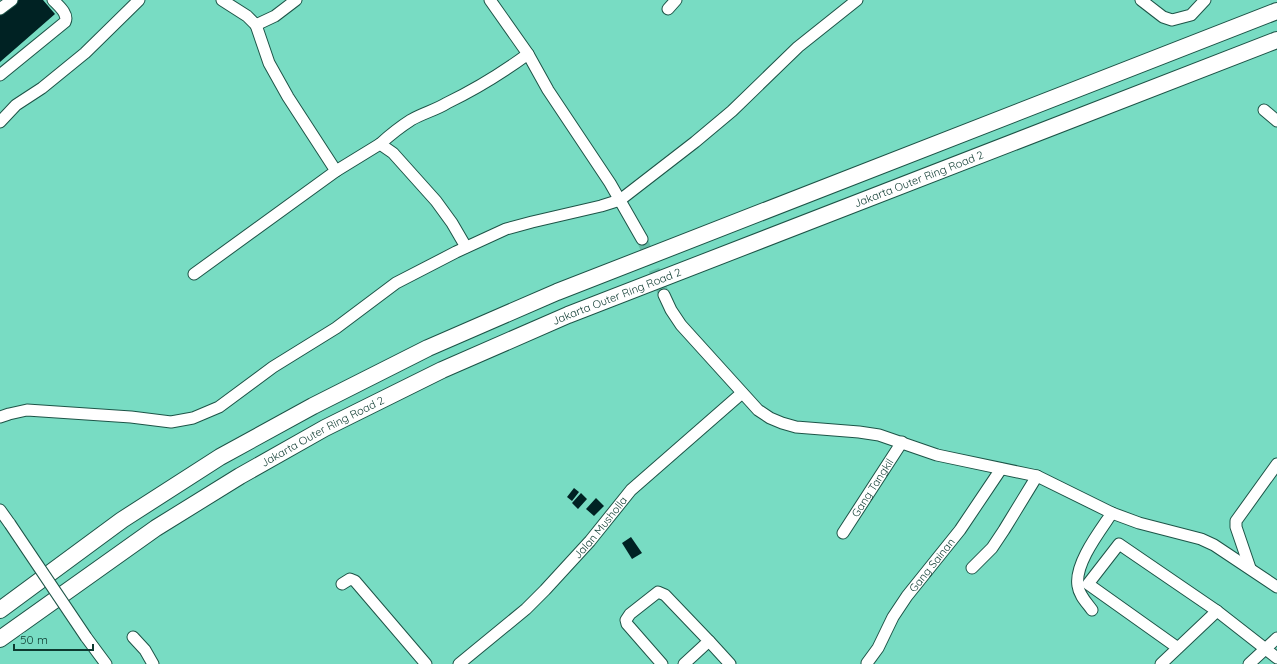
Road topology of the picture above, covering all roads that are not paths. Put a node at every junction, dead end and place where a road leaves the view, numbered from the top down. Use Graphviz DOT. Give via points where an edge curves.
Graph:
graph roads {
  1 [pos="12,0"];
  2 [pos="53,0"];
  3 [pos="139,0"];
  4 [pos="222,0"];
  5 [pos="296,0"];
  6 [pos="490,0"];
  7 [pos="676,0"];
  8 [pos="857,0"];
  9 [pos="1141,0"];
  10 [pos="1205,0"];
  11 [pos="0,9"];
  12 [pos="668,9"];
  13 [pos="1277,11"];
  14 [pos="256,25"];
  15 [pos="1277,40"];
  16 [pos="528,54"];
  17 [pos="0,75"];
  18 [pos="1264,110"];
  19 [pos="1277,121"];
  20 [pos="0,122"];
  21 [pos="380,144"];
  22 [pos="336,171"];
  23 [pos="620,200"];
  24 [pos="642,239"];
  25 [pos="466,247"];
  26 [pos="194,274"];
  27 [pos="664,295"];
  28 [pos="742,393"];
  29 [pos="0,417"];
  30 [pos="902,442"];
  31 [pos="1277,464"];
  32 [pos="1001,469"];
  33 [pos="1037,476"];
  34 [pos="0,510"];
  35 [pos="1112,513"];
  36 [pos="843,533"];
  37 [pos="972,568"];
  38 [pos="1250,568"];
  39 [pos="342,584"];
  40 [pos="1277,587"];
  41 [pos="0,610"];
  42 [pos="1092,610"];
  43 [pos="1217,611"];
  44 [pos="133,637"];
  45 [pos="1277,638"];
  46 [pos="0,639"];
  47 [pos="709,641"];
  48 [pos="1178,648"];
  49 [pos="1265,649"];
  50 [pos="1277,658"];
  51 [pos="867,663"];
  52 [pos="106,664"];
  53 [pos="153,664"];
  54 [pos="426,664"];
  55 [pos="459,664"];
  56 [pos="662,664"];
  57 [pos="684,664"];
  58 [pos="730,664"];
  59 [pos="1161,664"];
  60 [pos="1249,664"];
  1 -- 11 [label="street"];
  2 -- 17 [label="street" via="66,15 65,22"];
  3 -- 20 [label="street" via="85,54 16,105"];
  4 -- 14 [label="street"];
  5 -- 14 [label="street" via="275,16"];
  6 -- 16 [label="street"];
  7 -- 12 [label="street"];
  8 -- 23 [label="street" via="798,48 732,111"];
  9 -- 10 [label="street" via="1163,17 1172,20 1191,15"];
  13 -- 41 [label="highway" via="557,292 428,348 313,406 220,458 122,520"];
  14 -- 22 [label="street" via="269,63"];
  15 -- 46 [label="highway, Jakarta Outer Ring Road 2" via="568,314 442,370 325,428 240,476 156,528"];
  16 -- 21 [label="street" via="477,88 413,119"];
  16 -- 23 [label="street" via="548,90"];
  18 -- 19 [label="street"];
  21 -- 22 [label="street"];
  21 -- 25 [label="street" via="393,154 436,201"];
  22 -- 26 [label="street"];
  23 -- 24 [label="street"];
  23 -- 25 [label="street" via="506,229"];
  25 -- 29 [label="street" via="396,283 336,328 273,367 219,407 193,418 171,422 27,410"];
  27 -- 28 [label="street" via="681,325"];
  28 -- 30 [label="street" via="758,410 782,423 796,427 879,435"];
  28 -- 55 [label="street, Jalan Musholla" via="631,490 590,541 545,590 526,609"];
  30 -- 32 [label="street" via="937,455"];
  30 -- 36 [label="street, Gang Tangkil"];
  31 -- 38 [label="street" via="1236,521"];
  32 -- 33 [label="street"];
  32 -- 51 [label="street, Gang Sainan" via="960,530 907,596"];
  33 -- 35 [label="street"];
  33 -- 37 [label="street" via="992,548"];
  34 -- 52 [label="street, bridge"];
  35 -- 38 [label="street" via="1139,523 1201,539"];
  35 -- 42 [label="street" via="1079,570 1078,587"];
  38 -- 40 [label="street"];
  39 -- 54 [label="street" via="350,579 355,581"];
  43 -- 48 [label="street"];
  43 -- 48 [label="street" via="1119,544 1088,584"];
  43 -- 49 [label="street"];
  44 -- 53 [label="street"];
  45 -- 49 [label="street"];
  47 -- 56 [label="street" via="665,595 657,593 626,620"];
  47 -- 57 [label="street"];
  47 -- 58 [label="street"];
  48 -- 59 [label="street"];
  49 -- 50 [label="street"];
  49 -- 60 [label="street"];
}
